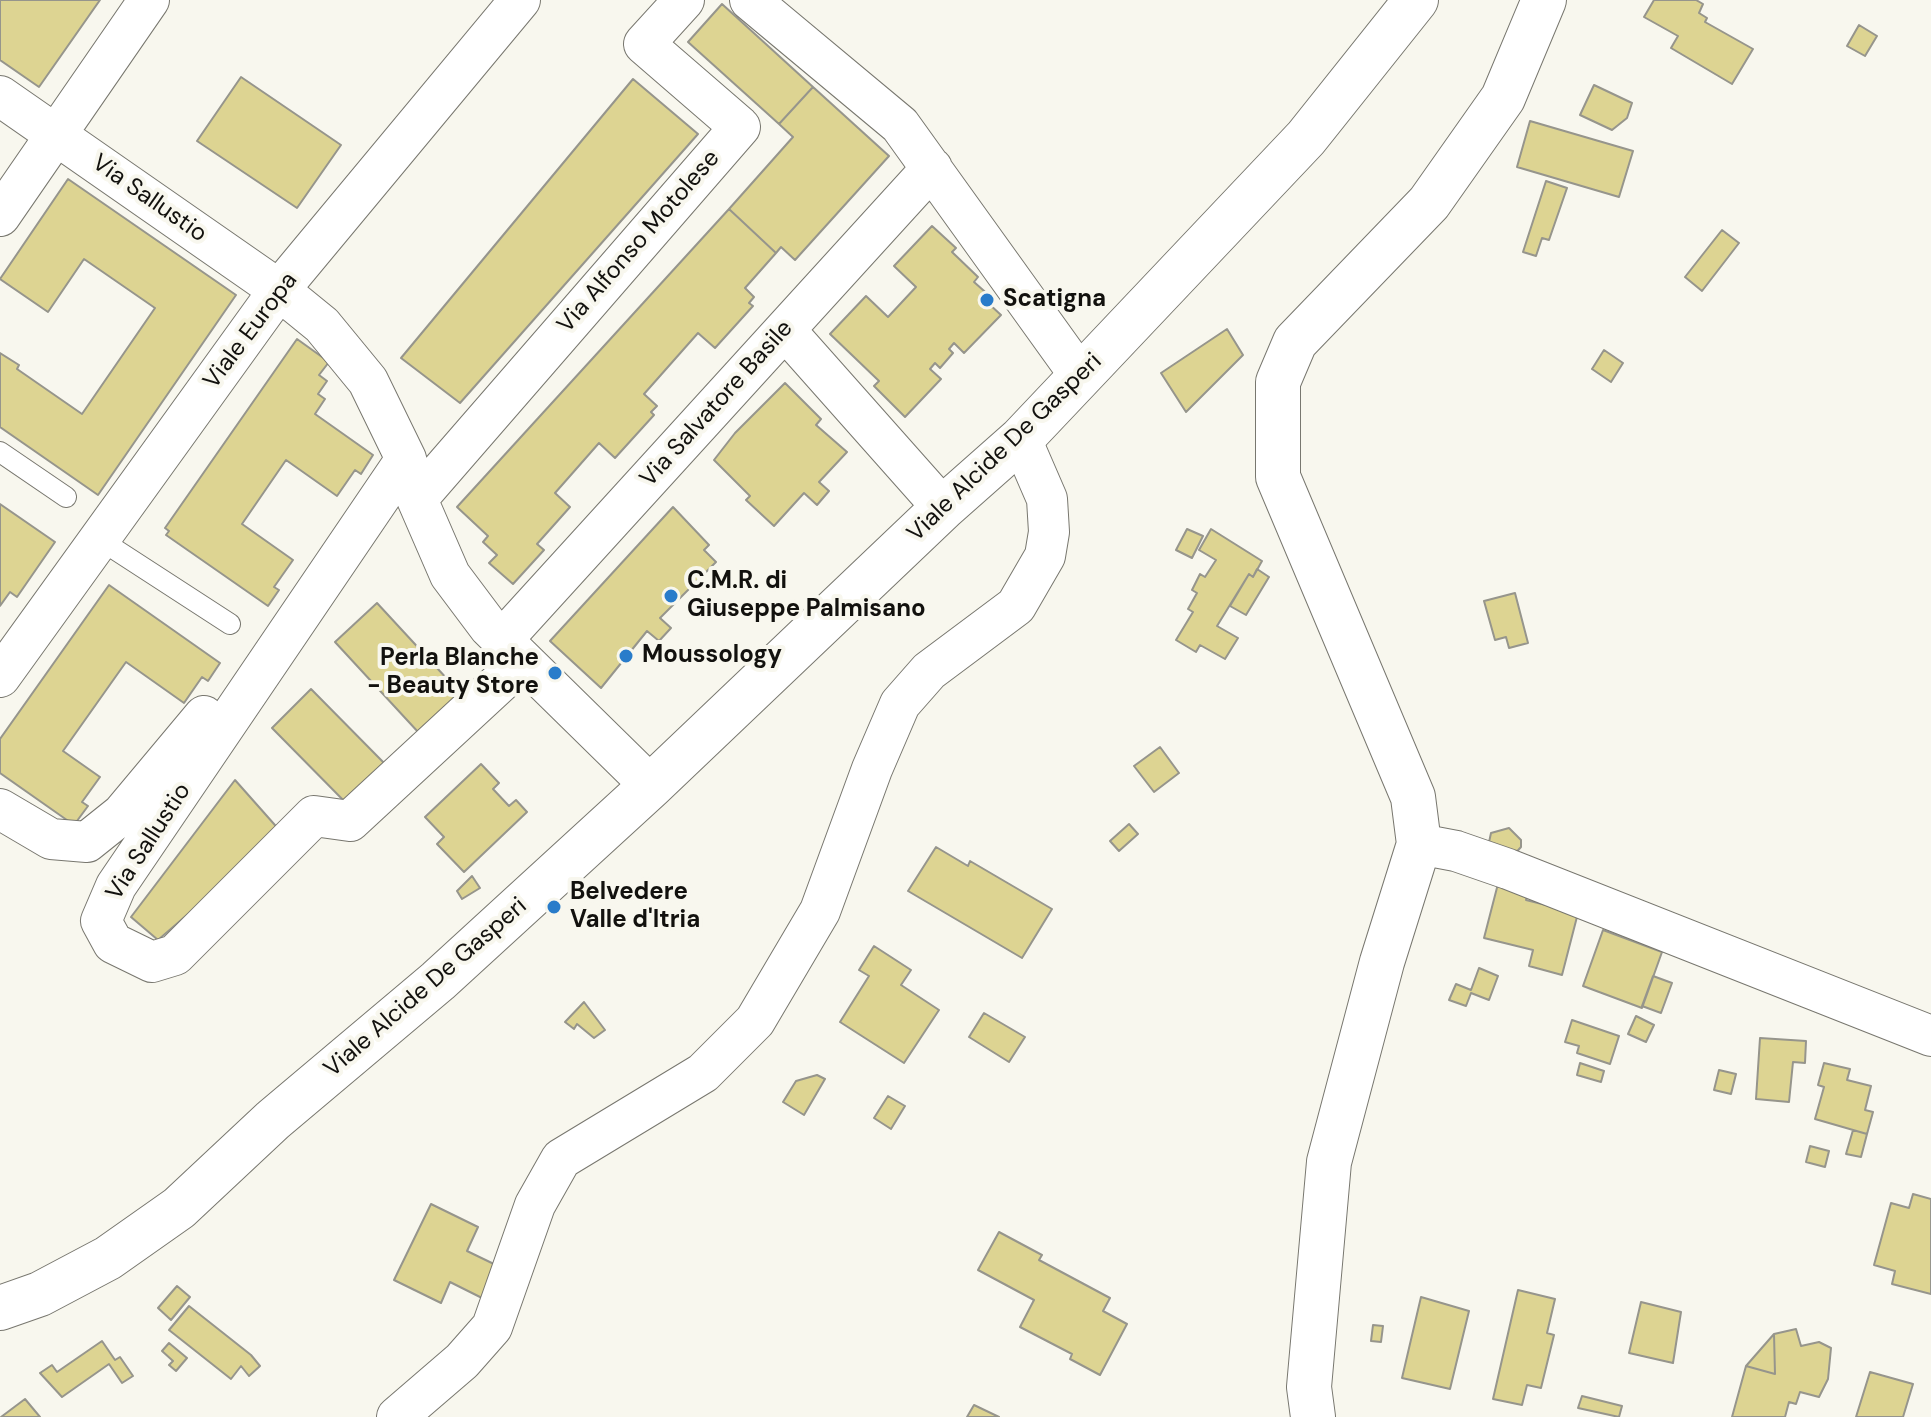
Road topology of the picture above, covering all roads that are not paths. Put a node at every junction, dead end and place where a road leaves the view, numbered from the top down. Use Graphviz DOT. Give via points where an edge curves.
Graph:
graph roads {
  1 [pos="149,0"];
  2 [pos="684,0"];
  3 [pos="750,0"];
  4 [pos="1416,0"];
  5 [pos="1544,0"];
  6 [pos="512,3"];
  7 [pos="0,96"];
  8 [pos="58,134"];
  9 [pos="932,168"];
  10 [pos="0,216"];
  11 [pos="279,290"];
  12 [pos="785,330"];
  13 [pos="1081,377"];
  14 [pos="1021,439"];
  15 [pos="0,452"];
  16 [pos="406,459"];
  17 [pos="66,497"];
  18 [pos="417,499"];
  19 [pos="943,508"];
  20 [pos="99,539"];
  21 [pos="230,624"];
  22 [pos="512,651"];
  23 [pos="0,677"];
  24 [pos="255,682"];
  25 [pos="651,786"];
  26 [pos="0,809"];
  27 [pos="1419,844"];
  28 [pos="1931,1036"];
  29 [pos="0,1308"];
  30 [pos="397,1417"];
  31 [pos="1313,1417"];
  1 -- 8 [label="street"];
  2 -- 18 [label="street, Via Alfonso Motolese" via="644,44 740,127"];
  3 -- 9 [label="street" via="900,125"];
  4 -- 13 [label="main road, Viale Alcide De Gasperi" via="1306,138"];
  5 -- 27 [label="main road" via="1503,98 1429,203 1295,342 1278,382 1278,477 1413,797"];
  6 -- 11 [label="street, Viale Europa"];
  7 -- 8 [label="street, Via Sallustio"];
  8 -- 10 [label="street"];
  8 -- 11 [label="street, Via Sallustio"];
  9 -- 12 [label="street, Via Salvatore Basile"];
  9 -- 13 [label="street"];
  11 -- 16 [label="street, Via Sallustio" via="322,325 368,381"];
  11 -- 20 [label="street, Viale Europa"];
  12 -- 19 [label="street"];
  12 -- 22 [label="street, Via Salvatore Basile"];
  13 -- 14 [label="main road, Viale Alcide De Gasperi"];
  14 -- 19 [label="main road, Viale Alcide De Gasperi"];
  14 -- 30 [label="street" via="1047,499 1045,556 1016,606 929,671 900,704 820,911 755,1021 703,1073 561,1159 535,1205 492,1327 462,1361"];
  15 -- 17 [label="lane"];
  16 -- 18 [label="street, Via Sallustio"];
  16 -- 24 [label="street, Via Sallustio"];
  18 -- 22 [label="street, Via Sallustio" via="450,575"];
  19 -- 25 [label="main road, Viale Alcide De Gasperi"];
  20 -- 21 [label="lane"];
  20 -- 23 [label="street, Viale Europa"];
  22 -- 24 [label="street, Via Sallustio" via="350,821 314,816 175,955 152,962 113,943 101,921 116,886"];
  22 -- 25 [label="street, Via Sallustio"];
  24 -- 26 [label="street" via="227,688 122,814 87,842 51,839"];
  25 -- 29 [label="main road, Viale Alcide De Gasperi" via="179,1208 108,1258 40,1294"];
  27 -- 28 [label="street" via="1508,869"];
  27 -- 31 [label="main road" via="1329,1162 1309,1387"];
}
